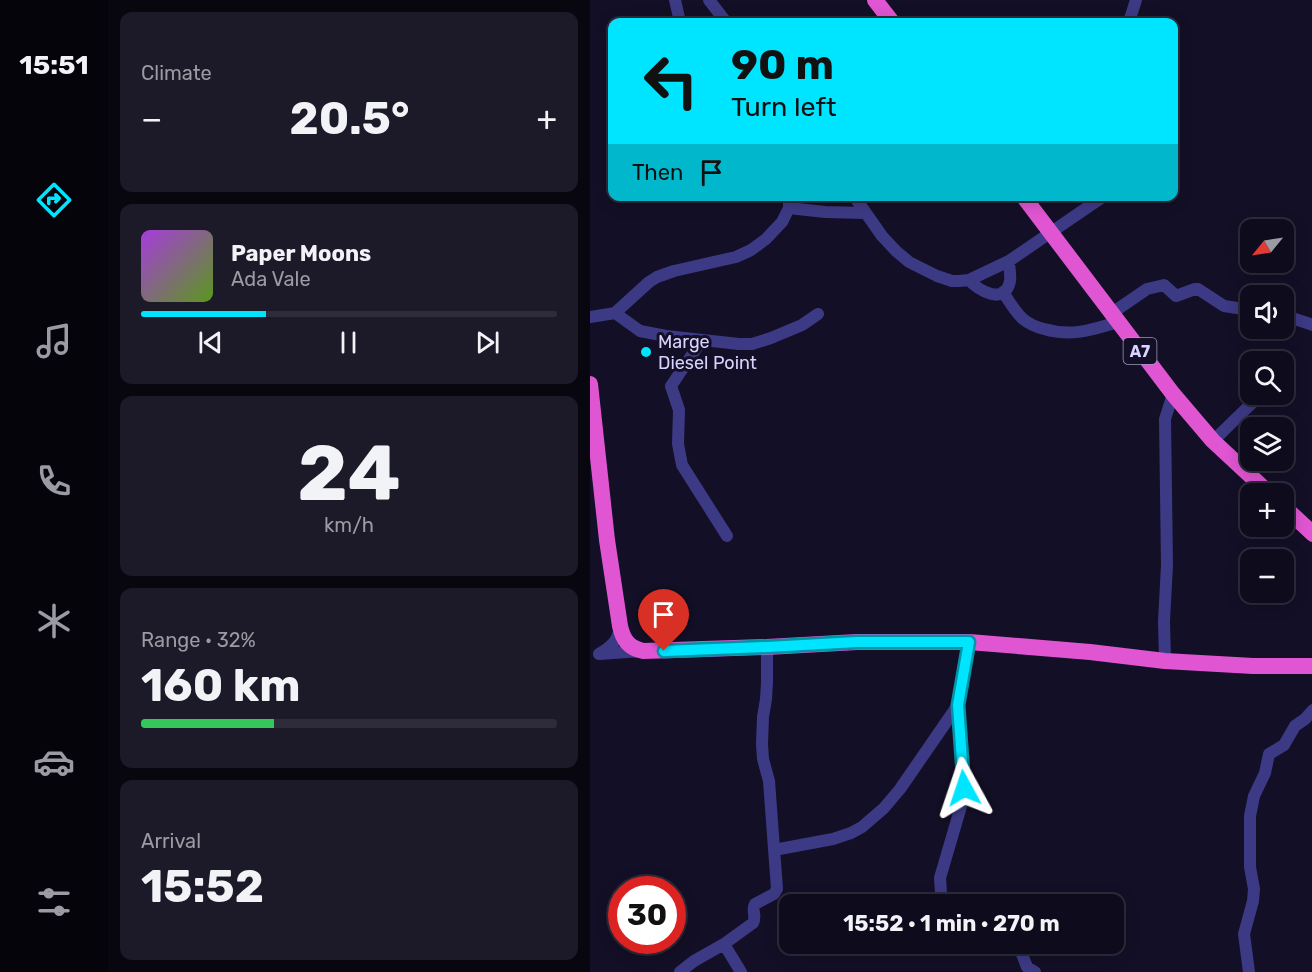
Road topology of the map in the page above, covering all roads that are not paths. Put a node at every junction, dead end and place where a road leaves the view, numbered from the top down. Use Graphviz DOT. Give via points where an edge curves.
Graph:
graph roads {
  1 [pos="675,0"];
  2 [pos="708,0"];
  3 [pos="875,0"];
  4 [pos="1136,0"];
  5 [pos="679,18"];
  6 [pos="723,18"];
  7 [pos="889,18"];
  8 [pos="1130,18"];
  9 [pos="858,201"];
  10 [pos="1027,201"];
  11 [pos="1097,201"];
  12 [pos="789,202"];
  13 [pos="866,213"];
  14 [pos="1050,233"];
  15 [pos="1008,261"];
  16 [pos="969,280"];
  17 [pos="1003,292"];
  18 [pos="1240,308"];
  19 [pos="615,313"];
  20 [pos="818,314"];
  21 [pos="590,316"];
  22 [pos="1115,317"];
  23 [pos="1294,319"];
  24 [pos="1313,325"];
  25 [pos="702,340"];
  26 [pos="590,384"];
  27 [pos="1173,394"];
  28 [pos="1246,405"];
  29 [pos="1213,441"];
  30 [pos="1258,483"];
  31 [pos="1294,516"];
  32 [pos="1313,534"];
  33 [pos="727,536"];
  34 [pos="620,626"];
  35 [pos="969,642"];
  36 [pos="767,647"];
  37 [pos="643,651"];
  38 [pos="595,654"];
  39 [pos="1165,661"];
  40 [pos="1313,666"];
  41 [pos="958,705"];
  42 [pos="1313,710"];
  43 [pos="774,850"];
  44 [pos="941,894"];
  45 [pos="724,944"];
  46 [pos="1022,954"];
  47 [pos="680,972"];
  48 [pos="741,972"];
  49 [pos="1035,972"];
  50 [pos="1249,972"];
  1 -- 5 [label="street"];
  2 -- 6 [label="street"];
  3 -- 7 [label="highway"];
  4 -- 8 [label="street"];
  9 -- 13 [label="street"];
  10 -- 14 [label="highway, A7"];
  11 -- 14 [label="street"];
  12 -- 13 [label="street" via="825,212"];
  12 -- 19 [label="street" via="782,222 751,250 657,277"];
  13 -- 16 [label="street" via="882,236 909,261 952,281"];
  14 -- 15 [label="street"];
  14 -- 22 [label="highway, A7"];
  15 -- 16 [label="street"];
  15 -- 17 [label="street" via="1010,282"];
  16 -- 17 [label="street" via="992,295"];
  17 -- 22 [label="street" via="1022,318 1055,332 1086,332"];
  18 -- 22 [label="street" via="1224,306 1198,289 1176,296 1164,285 1147,289"];
  19 -- 21 [label="street"];
  19 -- 25 [label="street" via="640,331"];
  20 -- 25 [label="street" via="802,326 752,344"];
  22 -- 27 [label="highway, A7"];
  23 -- 24 [label="street"];
  25 -- 33 [label="street" via="671,386 679,410 679,453 690,479"];
  26 -- 34 [label="highway"];
  27 -- 29 [label="highway, A7"];
  27 -- 39 [label="street" via="1165,419"];
  28 -- 29 [label="street"];
  29 -- 30 [label="highway, A7"];
  31 -- 32 [label="highway"];
  34 -- 37 [label="highway" via="624,640"];
  34 -- 38 [label="street" via="615,643"];
  35 -- 36 [label="highway"];
  35 -- 39 [label="highway"];
  35 -- 41 [label="street"];
  36 -- 37 [label="highway"];
  36 -- 43 [label="street" via="762,744"];
  37 -- 38 [label="street"];
  39 -- 40 [label="highway"];
  41 -- 43 [label="street" via="900,789 862,827 833,839"];
  41 -- 44 [label="street" via="964,788 940,878"];
  42 -- 50 [label="street" via="1295,726 1284,745 1269,754 1252,804 1249,843 1254,889 1244,934"];
  43 -- 45 [label="street" via="776,893 755,904 753,923"];
  45 -- 47 [label="street"];
  45 -- 48 [label="street"];
  46 -- 49 [label="street" via="1027,967"];
}
